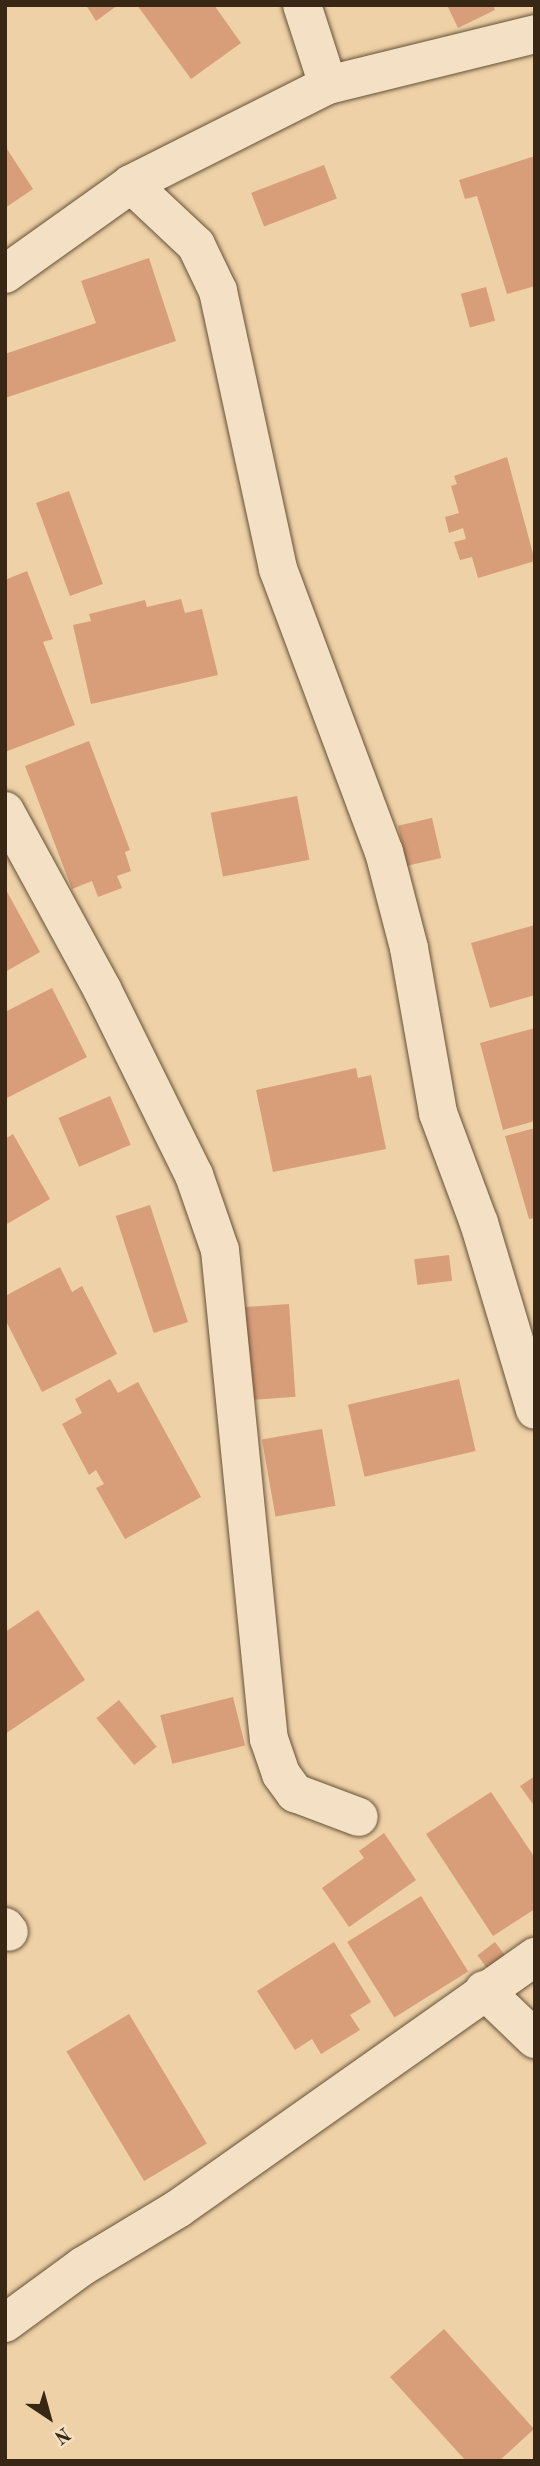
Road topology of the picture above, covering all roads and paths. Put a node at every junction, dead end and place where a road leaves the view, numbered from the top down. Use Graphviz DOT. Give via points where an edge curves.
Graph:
graph roads {
  1 [pos="302,5"];
  2 [pos="535,34"];
  3 [pos="328,85"];
  4 [pos="131,184"];
  5 [pos="5,274"];
  6 [pos="5,811"];
  7 [pos="535,1410"];
  8 [pos="359,1816"];
  9 [pos="535,1957"];
  10 [pos="484,1990"];
  11 [pos="535,2039"];
  12 [pos="5,2323"];
  1 -- 3 [label="street"];
  2 -- 3 [label="street"];
  3 -- 4 [label="street"];
  4 -- 5 [label="street"];
  4 -- 7 [label="street" via="196,245 218,291 278,569 384,852 409,948 438,1114 479,1223"];
  6 -- 8 [label="street" via="102,989 194,1175 220,1250 269,1739 277,1762 295,1793"];
  9 -- 10 [label="street"];
  10 -- 11 [label="street"];
  10 -- 12 [label="street" via="179,2208 83,2266"];
}
